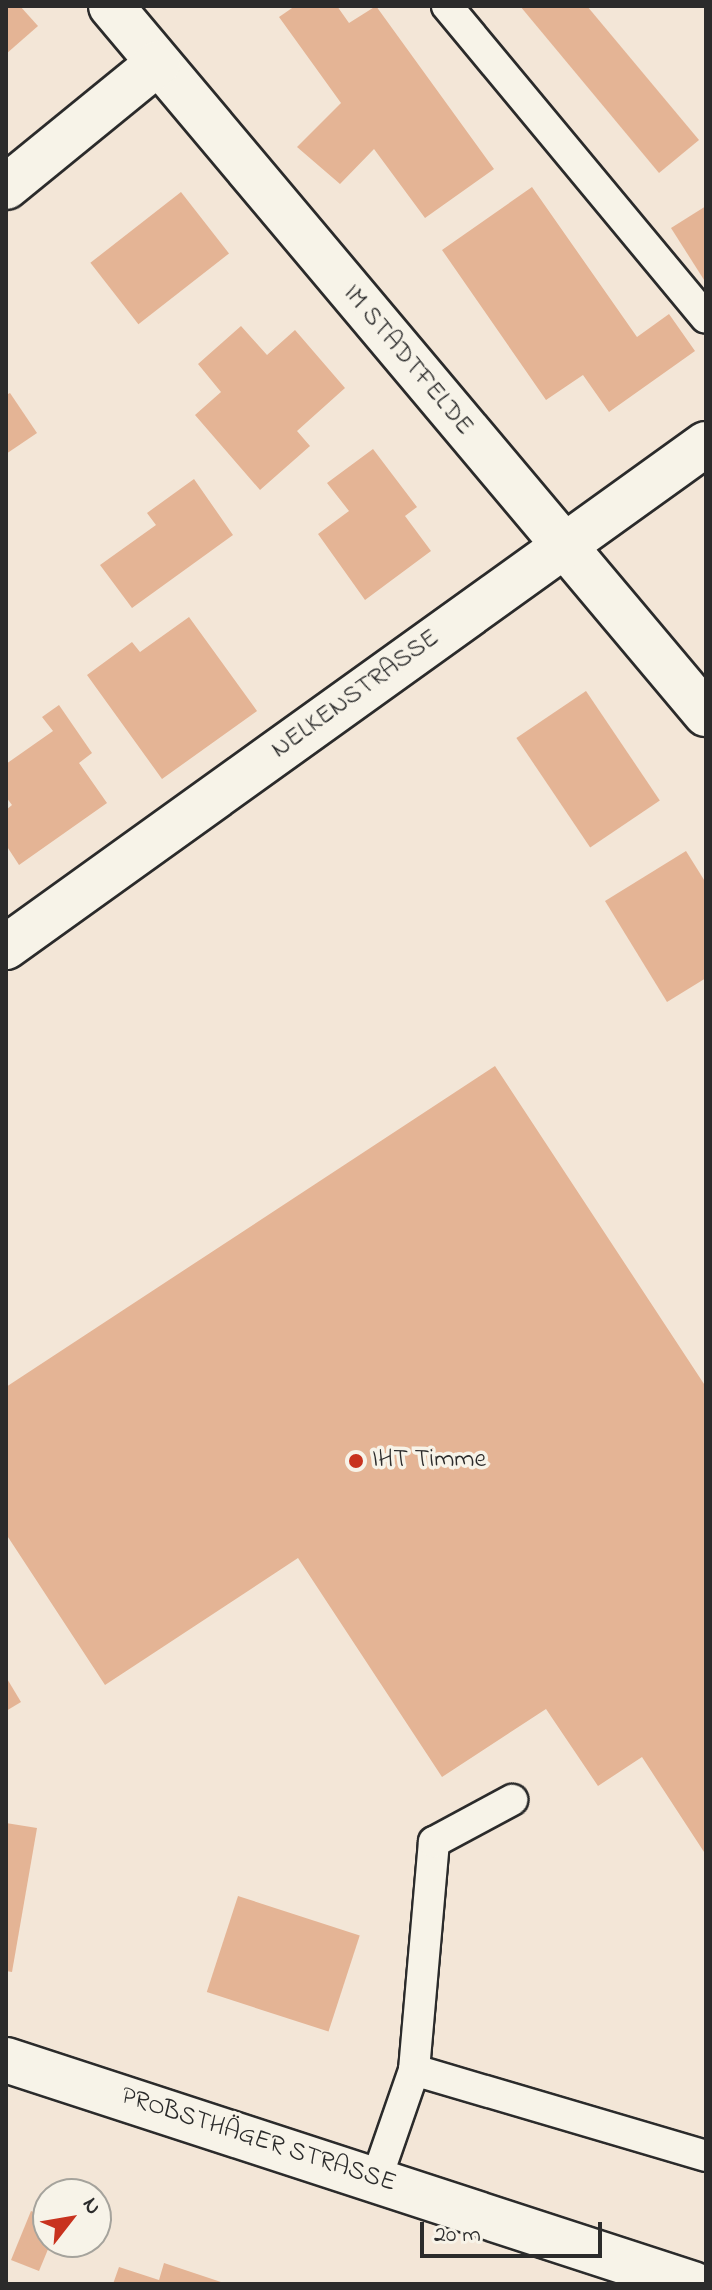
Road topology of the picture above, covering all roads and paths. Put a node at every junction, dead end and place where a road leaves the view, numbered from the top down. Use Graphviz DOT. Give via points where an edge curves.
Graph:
graph roads {
  1 [pos="111,6"];
  2 [pos="447,6"];
  3 [pos="158,63"];
  4 [pos="6,187"];
  5 [pos="706,318"];
  6 [pos="706,444"];
  7 [pos="563,546"];
  8 [pos="706,714"];
  9 [pos="6,947"];
  10 [pos="512,1800"];
  11 [pos="6,2060"];
  12 [pos="414,2070"];
  13 [pos="706,2156"];
  14 [pos="376,2180"];
  15 [pos="693,2284"];
  1 -- 3 [label="street, IM STADTFELDE"];
  2 -- 5 [label="lane"];
  3 -- 4 [label="street"];
  3 -- 7 [label="street, IM STADTFELDE"];
  6 -- 7 [label="street, NELKENSTRASSE"];
  7 -- 8 [label="street, IM STADTFELDE"];
  7 -- 9 [label="street, NELKENSTRASSE"];
  10 -- 12 [label="lane" via="434,1842"];
  11 -- 14 [label="street, PROBSTHÄGER STRASSE"];
  12 -- 13 [label="lane"];
  12 -- 14 [label="lane"];
  14 -- 15 [label="street, PROBSTHÄGER STRASSE"];
}
